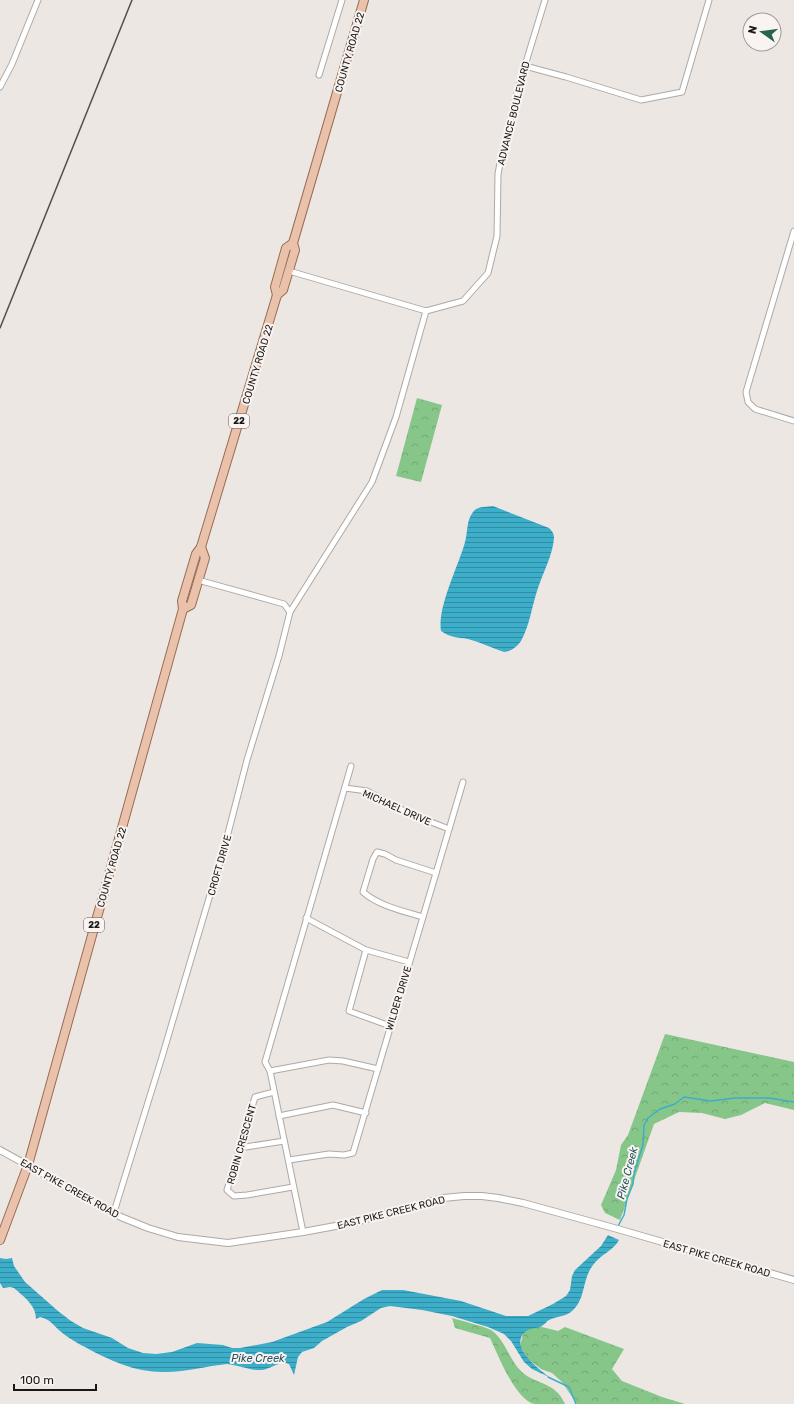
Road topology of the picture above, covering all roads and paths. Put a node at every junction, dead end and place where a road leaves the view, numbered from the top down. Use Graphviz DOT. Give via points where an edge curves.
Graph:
graph roads {
  1 [pos="38,0"];
  2 [pos="342,0"];
  3 [pos="364,0"];
  4 [pos="545,0"];
  5 [pos="709,0"];
  6 [pos="525,66"];
  7 [pos="319,75"];
  8 [pos="0,88"];
  9 [pos="794,231"];
  10 [pos="293,243"];
  11 [pos="289,271"];
  12 [pos="278,295"];
  13 [pos="426,311"];
  14 [pos="794,421"];
  15 [pos="201,547"];
  16 [pos="198,580"];
  17 [pos="183,609"];
  18 [pos="290,612"];
  19 [pos="351,766"];
  20 [pos="463,782"];
  21 [pos="345,788"];
  22 [pos="449,829"];
  23 [pos="436,873"];
  24 [pos="423,917"];
  25 [pos="306,918"];
  26 [pos="366,950"];
  27 [pos="409,962"];
  28 [pos="390,1026"];
  29 [pos="378,1069"];
  30 [pos="270,1071"];
  31 [pos="274,1092"];
  32 [pos="366,1113"];
  33 [pos="279,1116"];
  34 [pos="284,1141"];
  35 [pos="239,1148"];
  36 [pos="0,1150"];
  37 [pos="289,1160"];
  38 [pos="28,1165"];
  39 [pos="293,1187"];
  40 [pos="114,1212"];
  41 [pos="303,1232"];
  42 [pos="0,1240"];
  43 [pos="794,1280"];
  1 -- 8 [label="street"];
  2 -- 7 [label="street"];
  3 -- 10 [label="main road, COUNTY ROAD 22 / 22"];
  4 -- 6 [label="street, ADVANCE BOULEVARD"];
  5 -- 6 [label="street" via="682,92 641,100"];
  6 -- 13 [label="street, ADVANCE BOULEVARD" via="498,174 497,236 488,273 463,301"];
  9 -- 14 [label="street" via="746,392 748,402 755,409"];
  10 -- 11 [label="main road, COUNTY ROAD 22 / 22" via="295,250"];
  10 -- 12 [label="main road, COUNTY ROAD 22 / 22" via="286,248 275,287"];
  11 -- 12 [label="main road, COUNTY ROAD 22 / 22" via="283,290"];
  11 -- 13 [label="street"];
  12 -- 15 [label="main road, COUNTY ROAD 22 / 22"];
  13 -- 18 [label="street, CROFT DRIVE" via="396,417 372,482"];
  15 -- 16 [label="main road, COUNTY ROAD 22 / 22" via="204,558"];
  15 -- 17 [label="main road, COUNTY ROAD 22 / 22" via="196,554 182,601"];
  16 -- 17 [label="main road, COUNTY ROAD 22 / 22" via="191,605"];
  16 -- 18 [label="street" via="284,604"];
  17 -- 38 [label="main road, COUNTY ROAD 22 / 22"];
  18 -- 40 [label="street, CROFT DRIVE" via="224,848"];
  19 -- 21 [label="street"];
  20 -- 22 [label="street, WILDER DRIVE"];
  21 -- 22 [label="street, MICHAEL DRIVE" via="367,791 408,813"];
  21 -- 25 [label="street"];
  22 -- 23 [label="street, WILDER DRIVE"];
  23 -- 24 [label="street, WILDER DRIVE"];
  23 -- 24 [label="street" via="377,852 363,892 369,898"];
  24 -- 27 [label="street, WILDER DRIVE"];
  25 -- 26 [label="street"];
  25 -- 30 [label="street" via="265,1062"];
  26 -- 27 [label="street"];
  26 -- 28 [label="street" via="349,1011"];
  27 -- 28 [label="street, WILDER DRIVE"];
  28 -- 29 [label="street, WILDER DRIVE"];
  29 -- 30 [label="street" via="343,1060 329,1060"];
  29 -- 32 [label="street, WILDER DRIVE"];
  30 -- 31 [label="street"];
  31 -- 33 [label="street"];
  31 -- 35 [label="street, ROBIN CRESCENT" via="255,1096"];
  32 -- 33 [label="street" via="333,1106"];
  32 -- 37 [label="street, WILDER DRIVE" via="353,1153"];
  33 -- 34 [label="street"];
  34 -- 35 [label="street"];
  34 -- 37 [label="street"];
  35 -- 39 [label="street, ROBIN CRESCENT" via="227,1190 234,1196"];
  36 -- 38 [label="street, EAST PIKE CREEK ROAD"];
  37 -- 39 [label="street"];
  38 -- 40 [label="street, EAST PIKE CREEK ROAD"];
  38 -- 42 [label="main road, COUNTY ROAD 22 / 22"];
  39 -- 41 [label="street"];
  40 -- 41 [label="street, EAST PIKE CREEK ROAD" via="148,1228 178,1237 228,1243"];
  41 -- 43 [label="street, EAST PIKE CREEK ROAD" via="357,1222 443,1198 498,1198 622,1230"];
}
